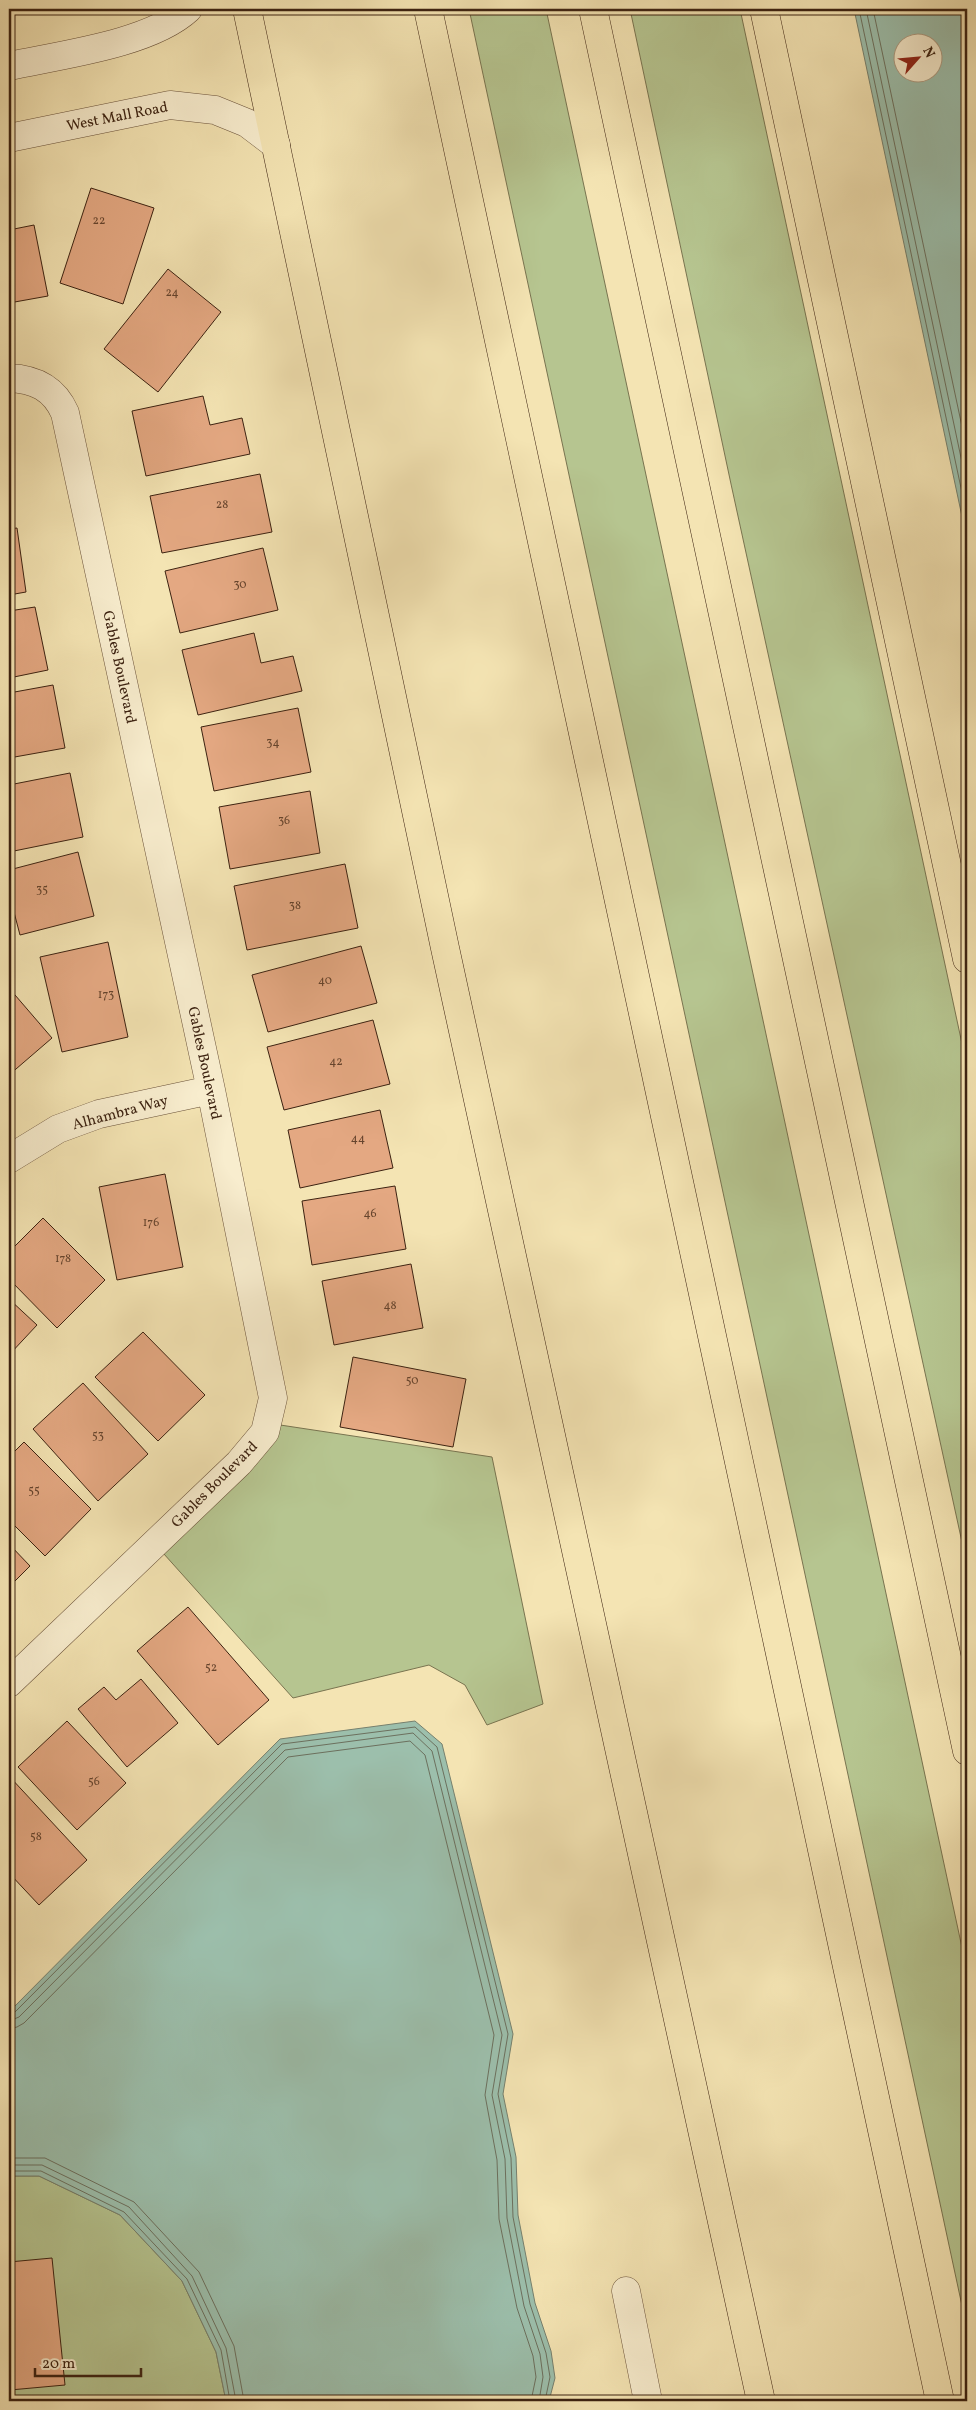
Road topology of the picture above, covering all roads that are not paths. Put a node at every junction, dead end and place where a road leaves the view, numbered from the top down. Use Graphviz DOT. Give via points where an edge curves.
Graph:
graph roads {
  1 [pos="188,9"];
  2 [pos="248,9"];
  3 [pos="428,9"];
  4 [pos="593,9"];
  5 [pos="764,9"];
  6 [pos="9,66"];
  7 [pos="9,138"];
  8 [pos="276,145"];
  9 [pos="9,378"];
  10 [pos="967,959"];
  11 [pos="211,1090"];
  12 [pos="9,1159"];
  13 [pos="9,1683"];
  14 [pos="967,1750"];
  15 [pos="626,2291"];
  16 [pos="648,2401"];
  17 [pos="761,2401"];
  18 [pos="940,2401"];
  1 -- 6 [label="street" via="154,31"];
  2 -- 8 [label="main road"];
  3 -- 18 [label="main road"];
  4 -- 14 [label="main road"];
  5 -- 10 [label="main road"];
  7 -- 8 [label="street, West Mall Road" via="170,105 215,110 247,124"];
  8 -- 17 [label="main road" via="454,987"];
  9 -- 11 [label="street, Gables Boulevard" via="30,380 44,386 55,396 65,413"];
  11 -- 12 [label="street, Alhambra Way" via="99,1114 58,1129"];
  11 -- 13 [label="street, Gables Boulevard" via="273,1398 265,1432 239,1463"];
  15 -- 16 [label="street"];
}
